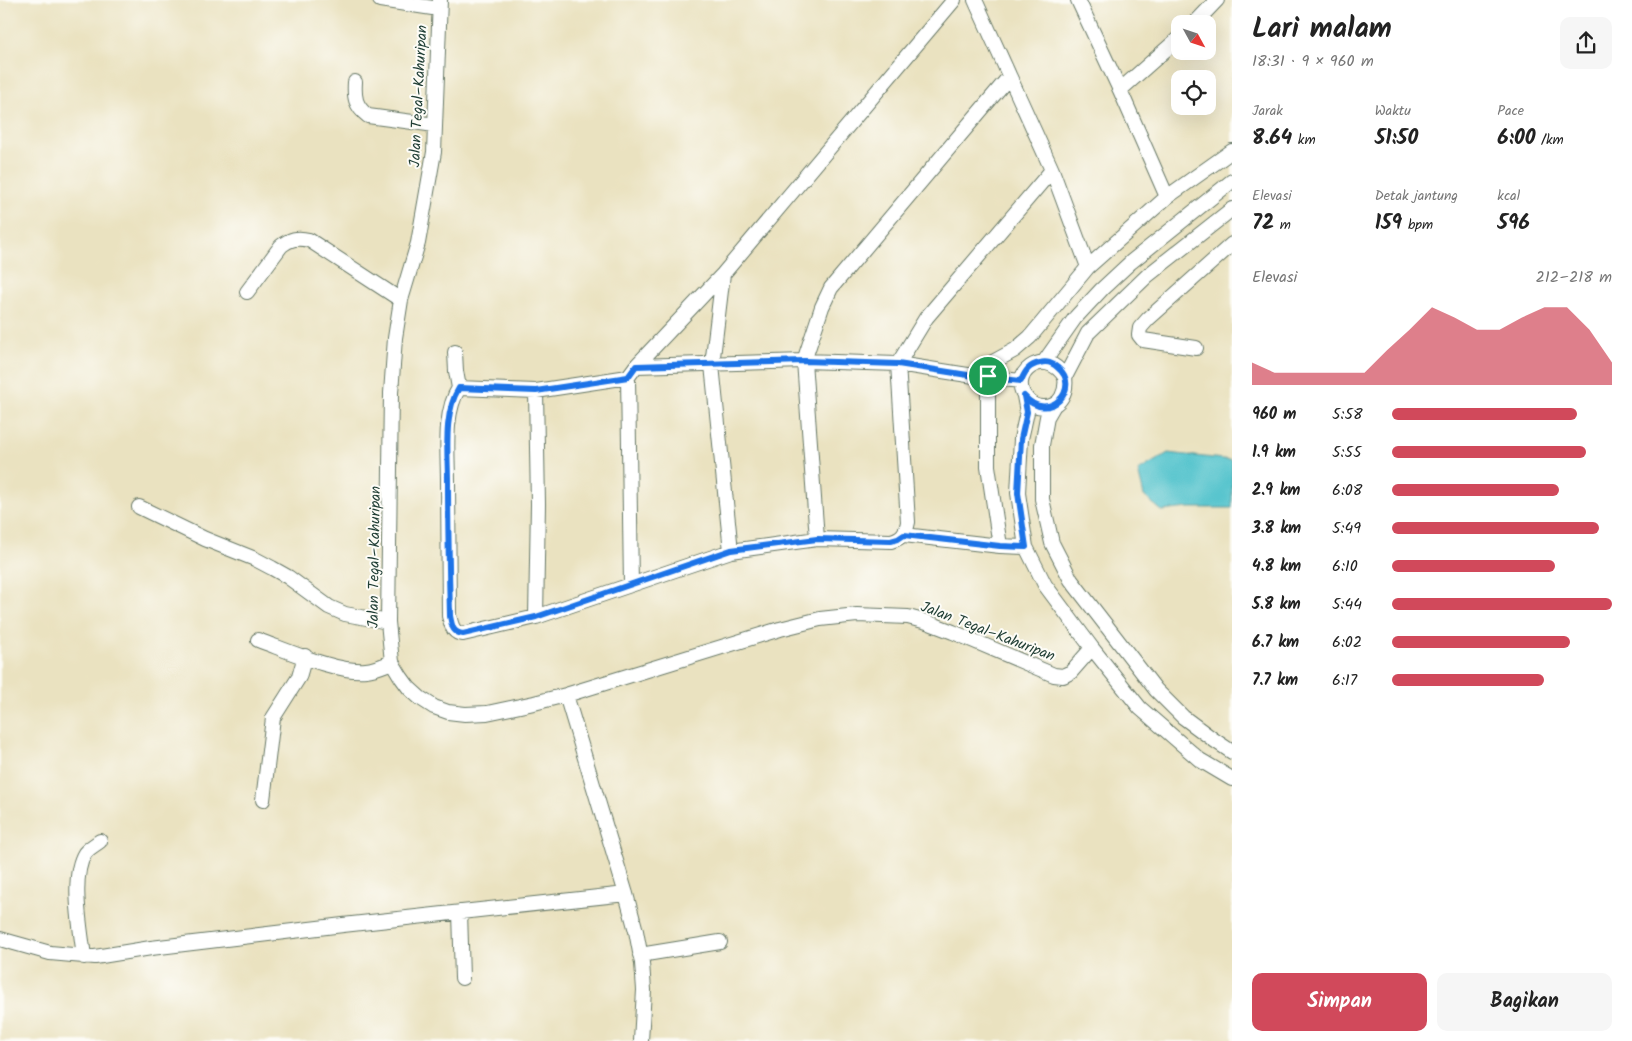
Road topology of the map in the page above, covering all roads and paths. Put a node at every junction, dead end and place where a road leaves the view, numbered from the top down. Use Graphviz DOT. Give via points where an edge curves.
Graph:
graph roads {
  1 [pos="380,0"];
  2 [pos="954,0"];
  3 [pos="975,0"];
  4 [pos="1078,0"];
  5 [pos="1217,0"];
  6 [pos="440,5"];
  7 [pos="1203,15"];
  8 [pos="1171,45"];
  9 [pos="1009,77"];
  10 [pos="355,82"];
  11 [pos="1120,90"];
  12 [pos="435,125"];
  13 [pos="1232,151"];
  14 [pos="1052,170"];
  15 [pos="1232,181"];
  16 [pos="1167,197"];
  17 [pos="1232,209"];
  18 [pos="1232,244"];
  19 [pos="1088,268"];
  20 [pos="723,274"];
  21 [pos="247,292"];
  22 [pos="401,300"];
  23 [pos="1196,348"];
  24 [pos="455,352"];
  25 [pos="804,361"];
  26 [pos="1044,362"];
  27 [pos="898,364"];
  28 [pos="712,365"];
  29 [pos="632,372"];
  30 [pos="988,376"];
  31 [pos="1065,377"];
  32 [pos="1021,381"];
  33 [pos="459,388"];
  34 [pos="536,391"];
  35 [pos="1024,396"];
  36 [pos="1054,405"];
  37 [pos="139,507"];
  38 [pos="904,535"];
  39 [pos="817,539"];
  40 [pos="1000,546"];
  41 [pos="1026,547"];
  42 [pos="731,550"];
  43 [pos="631,585"];
  44 [pos="536,617"];
  45 [pos="388,622"];
  46 [pos="258,640"];
  47 [pos="1092,648"];
  48 [pos="305,656"];
  49 [pos="392,662"];
  50 [pos="566,695"];
  51 [pos="1232,752"];
  52 [pos="1232,780"];
  53 [pos="263,800"];
  54 [pos="100,841"];
  55 [pos="626,894"];
  56 [pos="460,912"];
  57 [pos="0,938"];
  58 [pos="720,942"];
  59 [pos="640,955"];
  60 [pos="84,957"];
  61 [pos="462,978"];
  62 [pos="640,1041"];
  1 -- 6 [label="street"];
  2 -- 20 [label="street"];
  3 -- 9 [label="street"];
  4 -- 11 [label="street"];
  5 -- 7 [label="street"];
  6 -- 12 [label="street, Jalan Tegal–Kahuripan"];
  8 -- 11 [label="street"];
  9 -- 14 [label="street"];
  9 -- 25 [label="street" via="831,288"];
  10 -- 12 [label="street" via="354,95 362,112 368,116"];
  11 -- 16 [label="street"];
  12 -- 22 [label="street, Jalan Tegal–Kahuripan" via="434,152 418,243"];
  13 -- 16 [label="street"];
  14 -- 19 [label="street"];
  14 -- 27 [label="street" via="926,318"];
  15 -- 26 [label="street" via="1102,289 1075,318"];
  16 -- 19 [label="street"];
  17 -- 31 [label="street" via="1147,276 1088,333"];
  18 -- 23 [label="street" via="1140,328 1138,335 1143,340"];
  19 -- 30 [label="street" via="1030,337 993,362"];
  20 -- 28 [label="street"];
  20 -- 29 [label="street"];
  21 -- 22 [label="street" via="281,246 302,238"];
  22 -- 45 [label="street, Jalan Tegal–Kahuripan" via="391,393"];
  24 -- 33 [label="street"];
  25 -- 27 [label="street"];
  25 -- 28 [label="street"];
  25 -- 39 [label="street"];
  26 -- 31 [label="street" via="1053,364"];
  26 -- 32 [label="street" via="1029,367"];
  27 -- 30 [label="street"];
  27 -- 38 [label="street" via="908,522"];
  28 -- 29 [label="street"];
  28 -- 42 [label="street"];
  29 -- 34 [label="street"];
  29 -- 43 [label="street"];
  30 -- 32 [label="street"];
  30 -- 40 [label="street" via="988,466"];
  31 -- 36 [label="street" via="1065,393"];
  32 -- 35 [label="street"];
  33 -- 34 [label="street"];
  33 -- 44 [label="street" via="452,402 448,437 452,628 463,634"];
  34 -- 44 [label="street"];
  35 -- 36 [label="street" via="1038,407"];
  35 -- 41 [label="street" via="1027,412 1021,439 1018,493"];
  36 -- 51 [label="street" via="1047,417 1042,445 1042,499 1052,544 1072,580 1156,690 1183,717"];
  37 -- 45 [label="street" via="255,559 288,577 329,607 345,614"];
  38 -- 39 [label="street" via="891,541"];
  38 -- 40 [label="street"];
  39 -- 42 [label="street"];
  40 -- 41 [label="street"];
  41 -- 47 [label="street" via="1045,585"];
  42 -- 43 [label="street"];
  43 -- 44 [label="street"];
  45 -- 49 [label="street, Jalan Tegal–Kahuripan"];
  46 -- 48 [label="street"];
  47 -- 50 [label="street, Jalan Tegal–Kahuripan" via="1071,672 1063,676 1054,675 927,622 908,617 857,615 780,629"];
  47 -- 52 [label="street" via="1140,708 1200,760"];
  48 -- 49 [label="street" via="354,670 367,670"];
  48 -- 53 [label="street" via="299,677 273,718"];
  49 -- 50 [label="street, Jalan Tegal–Kahuripan" via="420,698 448,712 487,713"];
  50 -- 55 [label="street"];
  54 -- 60 [label="street" via="86,853 79,872 77,890"];
  55 -- 56 [label="street"];
  55 -- 59 [label="street"];
  56 -- 60 [label="street"];
  56 -- 61 [label="street"];
  57 -- 60 [label="street" via="50,953"];
  58 -- 59 [label="street"];
  59 -- 62 [label="street" via="644,990"];
}
